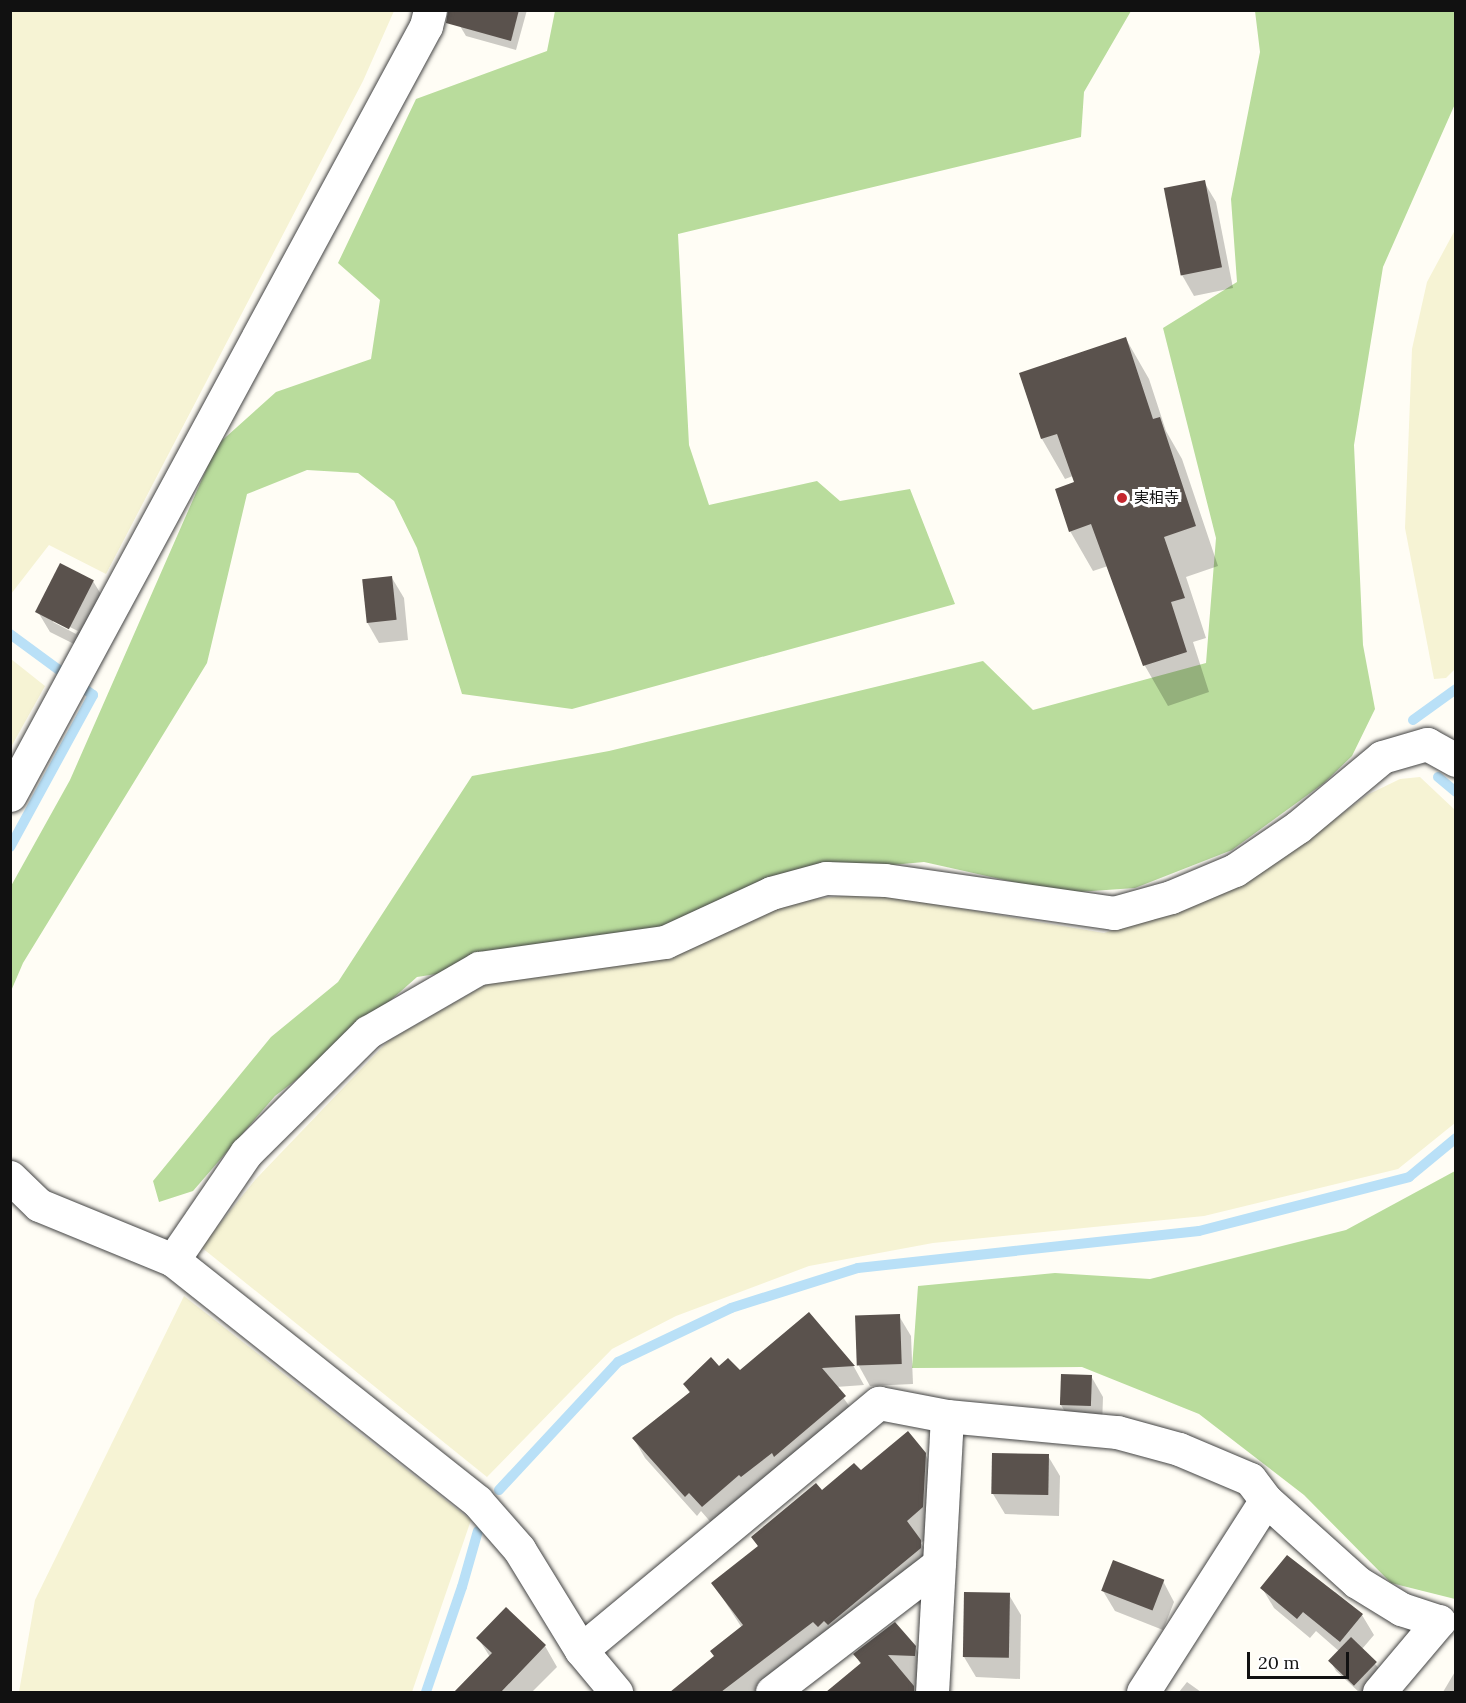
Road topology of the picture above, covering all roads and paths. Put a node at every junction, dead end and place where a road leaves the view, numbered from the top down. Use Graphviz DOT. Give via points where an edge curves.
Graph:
graph roads {
  1 [pos="430,10"];
  2 [pos="1455,760"];
  3 [pos="10,795"];
  4 [pos="10,1177"];
  5 [pos="173,1260"];
  6 [pos="947,1416"];
  7 [pos="1266,1500"];
  8 [pos="939,1564"];
  9 [pos="1447,1623"];
  10 [pos="581,1650"];
  11 [pos="616,1692"];
  12 [pos="772,1692"];
  13 [pos="932,1692"];
  14 [pos="1143,1692"];
  15 [pos="1379,1692"];
  1 -- 3 [label="street" via="426,26"];
  2 -- 5 [label="street" via="1426,744 1382,757 1298,827 1234,870 1171,897 1114,913 885,880 826,878 771,893 665,942 479,968 368,1032 246,1153"];
  4 -- 5 [label="street" via="39,1205"];
  5 -- 10 [label="street" via="477,1501 519,1549"];
  6 -- 7 [label="street" via="1117,1432 1179,1449 1250,1479"];
  6 -- 8 [label="street"];
  6 -- 10 [label="street" via="879,1403"];
  7 -- 9 [label="street" via="1357,1582 1401,1609"];
  7 -- 14 [label="street"];
  8 -- 12 [label="street"];
  8 -- 13 [label="street"];
  9 -- 15 [label="street"];
  10 -- 11 [label="street"];
}
